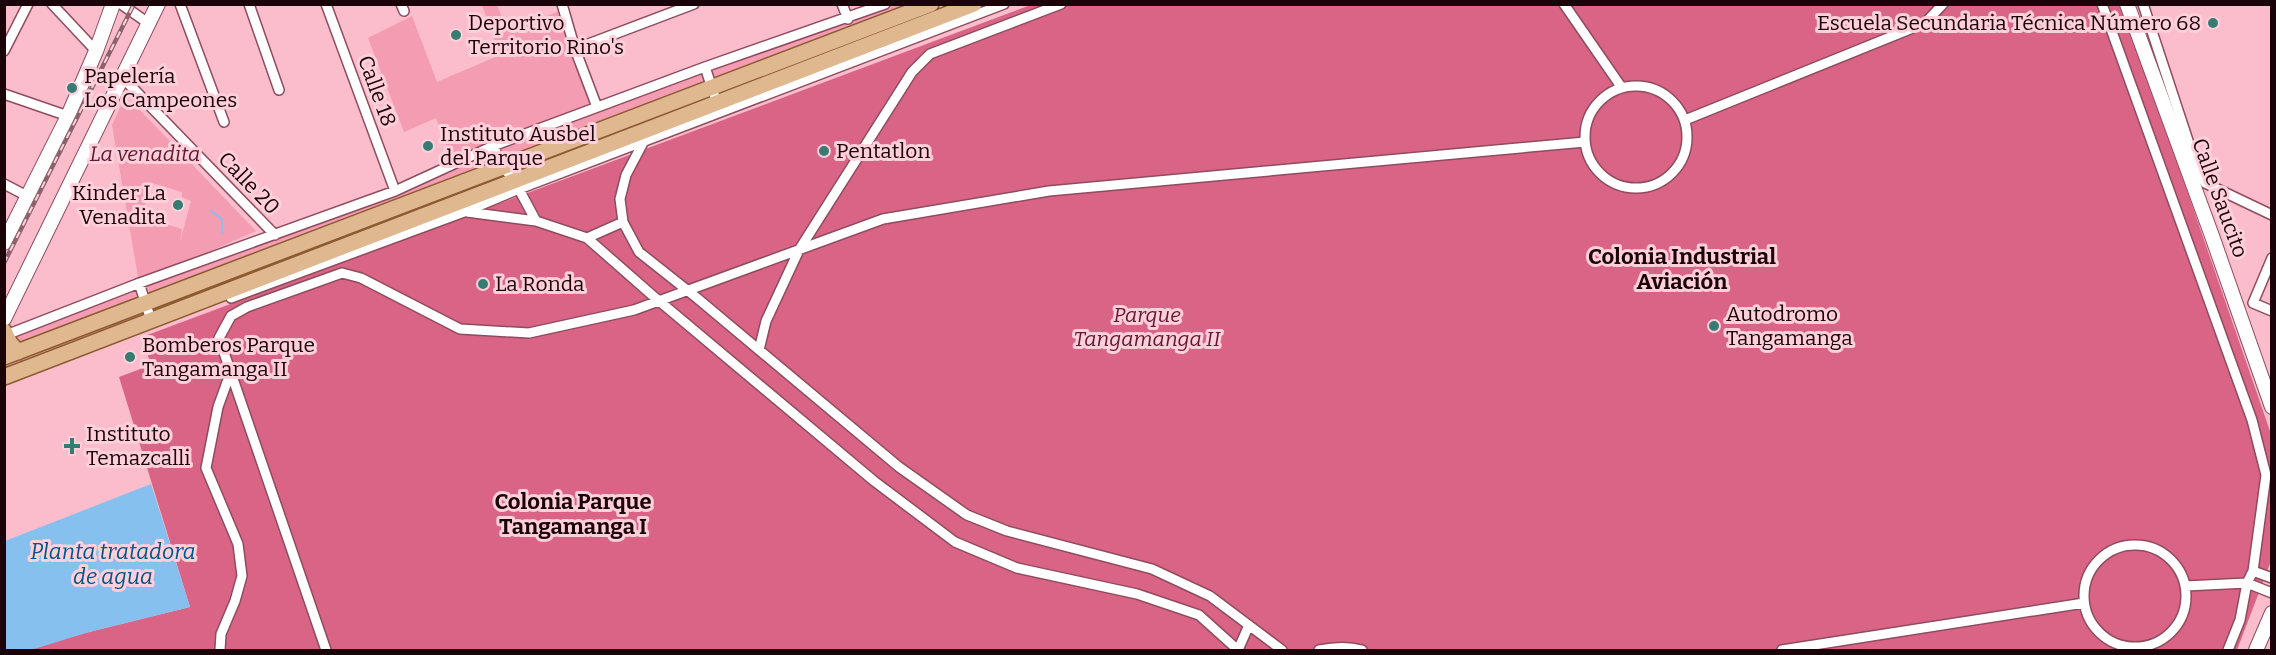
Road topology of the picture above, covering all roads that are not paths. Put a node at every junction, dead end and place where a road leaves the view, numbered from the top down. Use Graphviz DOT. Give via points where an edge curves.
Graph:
graph roads {
  1 [pos="28,4"];
  2 [pos="52,4"];
  3 [pos="113,4"];
  4 [pos="121,4"];
  5 [pos="158,4"];
  6 [pos="180,4"];
  7 [pos="249,4"];
  8 [pos="326,4"];
  9 [pos="562,4"];
  10 [pos="694,4"];
  11 [pos="843,4"];
  12 [pos="885,4"];
  13 [pos="931,4"];
  14 [pos="1004,4"];
  15 [pos="1061,4"];
  16 [pos="1564,4"];
  17 [pos="1943,4"];
  18 [pos="2102,4"];
  19 [pos="2127,4"];
  20 [pos="2143,4"];
  21 [pos="980,7"];
  22 [pos="848,19"];
  23 [pos="148,23"];
  24 [pos="575,49"];
  25 [pos="2151,50"];
  26 [pos="4,51"];
  27 [pos="96,51"];
  28 [pos="705,67"];
  29 [pos="123,78"];
  30 [pos="711,88"];
  31 [pos="1622,88"];
  32 [pos="279,90"];
  33 [pos="4,94"];
  34 [pos="717,103"];
  35 [pos="597,107"];
  36 [pos="68,116"];
  37 [pos="1685,120"];
  38 [pos="224,122"];
  39 [pos="652,128"];
  40 [pos="642,142"];
  41 [pos="1585,142"];
  42 [pos="493,146"];
  43 [pos="503,167"];
  44 [pos="4,184"];
  45 [pos="516,184"];
  46 [pos="394,191"];
  47 [pos="27,196"];
  48 [pos="464,212"];
  49 [pos="2271,215"];
  50 [pos="432,218"];
  51 [pos="536,221"];
  52 [pos="623,222"];
  53 [pos="274,235"];
  54 [pos="587,238"];
  55 [pos="4,243"];
  56 [pos="799,250"];
  57 [pos="2271,258"];
  58 [pos="139,283"];
  59 [pos="689,291"];
  60 [pos="658,300"];
  61 [pos="146,303"];
  62 [pos="2271,311"];
  63 [pos="4,320"];
  64 [pos="151,320"];
  65 [pos="5,333"];
  66 [pos="759,350"];
  67 [pos="11,355"];
  68 [pos="231,371"];
  69 [pos="4,377"];
  70 [pos="2271,407"];
  71 [pos="2253,571"];
  72 [pos="2271,578"];
  73 [pos="2247,583"];
  74 [pos="2185,586"];
  75 [pos="2271,593"];
  76 [pos="2084,603"];
  77 [pos="2271,613"];
  78 [pos="1249,625"];
  79 [pos="1238,650"];
  80 [pos="220,651"];
  81 [pos="326,651"];
  82 [pos="1282,651"];
  83 [pos="1318,651"];
  84 [pos="1362,651"];
  85 [pos="1782,651"];
  86 [pos="2228,651"];
  87 [pos="2256,651"];
  1 -- 26 [label="street"];
  2 -- 27 [label="street"];
  3 -- 27 [label="main road"];
  4 -- 23 [label="street"];
  5 -- 23 [label="main road"];
  6 -- 38 [label="street"];
  7 -- 32 [label="street"];
  8 -- 46 [label="street, Calle 18"];
  9 -- 24 [label="street"];
  10 -- 24 [label="street"];
  11 -- 22 [label="street"];
  12 -- 22 [label="street"];
  13 -- 30 [label="main road"];
  14 -- 21 [label="street"];
  15 -- 56 [label="street" via="930,54 912,72"];
  16 -- 31 [label="street"];
  17 -- 37 [label="street" via="1926,23"];
  18 -- 71 [label="street" via="2252,420 2266,475"];
  19 -- 25 [label="main road, Calle Saucito"];
  20 -- 25 [label="street"];
  21 -- 34 [label="main road"];
  21 -- 40 [label="street"];
  22 -- 28 [label="street"];
  23 -- 29 [label="main road"];
  24 -- 35 [label="street"];
  25 -- 49 [label="street" via="2205,183"];
  25 -- 70 [label="main road, Calle Saucito"];
  27 -- 36 [label="main road"];
  28 -- 30 [label="street"];
  28 -- 35 [label="street"];
  29 -- 53 [label="street, Calle 20"];
  29 -- 63 [label="main road"];
  30 -- 34 [label="street"];
  30 -- 43 [label="main road"];
  31 -- 37 [label="street" via="1658,90"];
  31 -- 41 [label="street" via="1597,105 1589,117"];
  33 -- 36 [label="street"];
  34 -- 39 [label="main road"];
  35 -- 42 [label="street"];
  36 -- 47 [label="main road"];
  37 -- 41 [label="street" via="1686,150 1679,165 1668,177 1646,187 1624,187 1611,181 1591,161"];
  39 -- 40 [label="street"];
  39 -- 45 [label="main road"];
  40 -- 45 [label="street"];
  40 -- 52 [label="street" via="626,175 620,199"];
  41 -- 56 [label="street" via="1049,191 883,219"];
  42 -- 43 [label="street"];
  42 -- 46 [label="street"];
  43 -- 45 [label="street"];
  43 -- 61 [label="main road"];
  44 -- 47 [label="street"];
  45 -- 48 [label="street"];
  45 -- 50 [label="main road"];
  45 -- 51 [label="street"];
  46 -- 53 [label="street"];
  47 -- 55 [label="main road"];
  48 -- 50 [label="street"];
  48 -- 51 [label="street"];
  50 -- 64 [label="main road"];
  51 -- 54 [label="street"];
  52 -- 54 [label="street"];
  52 -- 59 [label="street" via="639,252"];
  53 -- 58 [label="street"];
  54 -- 60 [label="street"];
  56 -- 59 [label="street"];
  56 -- 66 [label="street" via="766,321"];
  57 -- 62 [label="street" via="2253,303"];
  58 -- 61 [label="street"];
  58 -- 65 [label="street"];
  59 -- 60 [label="street"];
  59 -- 66 [label="street"];
  60 -- 68 [label="street" via="634,310 529,333 460,329 361,278 342,273 231,316 219,338"];
  60 -- 79 [label="street" via="874,481 955,542 1017,568 1137,594 1199,615"];
  61 -- 64 [label="street"];
  61 -- 67 [label="main road"];
  64 -- 69 [label="main road"];
  65 -- 67 [label="main road"];
  66 -- 78 [label="street" via="899,467 967,515 1007,531 1152,568 1210,596"];
  68 -- 80 [label="street" via="218,407 206,468 238,544 242,576 221,634"];
  68 -- 81 [label="street"];
  71 -- 72 [label="street"];
  71 -- 73 [label="street"];
  73 -- 74 [label="street"];
  73 -- 75 [label="street"];
  73 -- 86 [label="street" via="2240,620"];
  74 -- 76 [label="street" via="2175,562 2161,551 2138,544 2120,547 2104,555 2092,568 2085,585"];
  74 -- 76 [label="street" via="2183,613 2170,633 2155,643 2138,647 2120,645 2104,637 2092,623"];
  76 -- 85 [label="street"];
  77 -- 87 [label="main road"];
  78 -- 79 [label="street"];
  78 -- 82 [label="street"];
  83 -- 84 [label="street" via="1351,647"];
}
